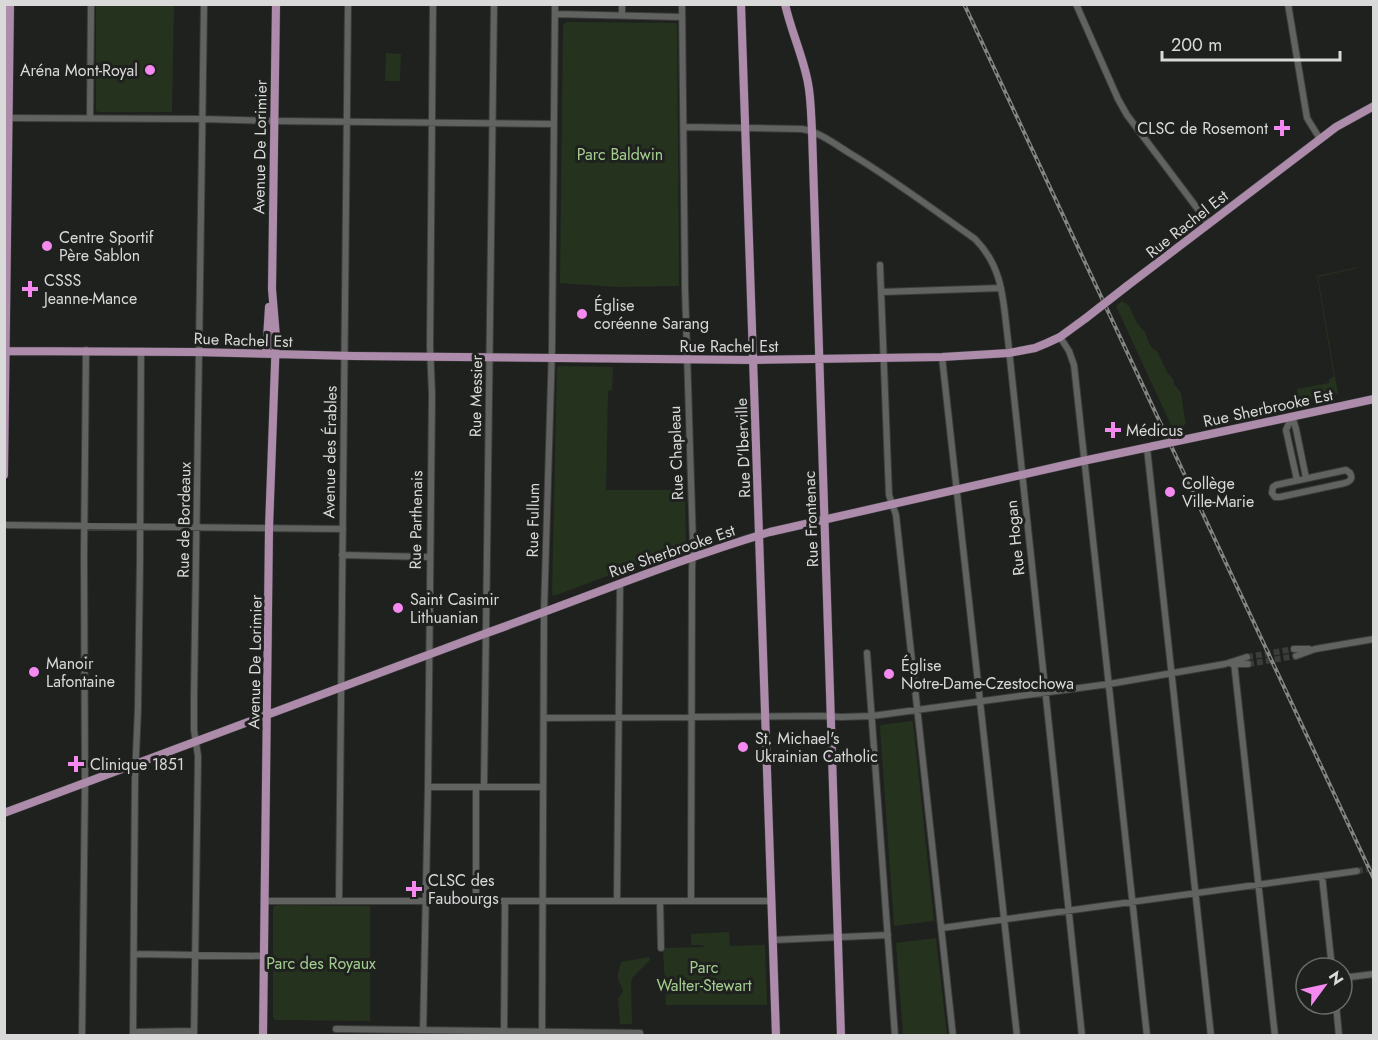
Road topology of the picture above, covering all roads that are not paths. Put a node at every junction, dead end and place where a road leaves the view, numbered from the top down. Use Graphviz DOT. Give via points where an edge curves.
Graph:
graph roads {
  1 [pos="10,4"];
  2 [pos="90,4"];
  3 [pos="204,4"];
  4 [pos="276,4"];
  5 [pos="348,4"];
  6 [pos="434,4"];
  7 [pos="494,4"];
  8 [pos="555,4"];
  9 [pos="622,4"];
  10 [pos="682,4"];
  11 [pos="741,4"];
  12 [pos="785,4"];
  13 [pos="1076,4"];
  14 [pos="1288,4"];
  15 [pos="555,14"];
  16 [pos="622,15"];
  17 [pos="682,17"];
  18 [pos="1374,106"];
  19 [pos="7,118"];
  20 [pos="90,118"];
  21 [pos="202,118"];
  22 [pos="274,121"];
  23 [pos="347,122"];
  24 [pos="432,123"];
  25 [pos="492,123"];
  26 [pos="554,124"];
  27 [pos="684,127"];
  28 [pos="746,127"];
  29 [pos="812,131"];
  30 [pos="1320,139"];
  31 [pos="1209,224"];
  32 [pos="880,265"];
  33 [pos="1001,288"];
  34 [pos="881,292"];
  35 [pos="1060,337"];
  36 [pos="86,350"];
  37 [pos="5,351"];
  38 [pos="141,351"];
  39 [pos="200,352"];
  40 [pos="1009,353"];
  41 [pos="271,354"];
  42 [pos="344,356"];
  43 [pos="431,357"];
  44 [pos="490,357"];
  45 [pos="942,357"];
  46 [pos="551,358"];
  47 [pos="883,358"];
  48 [pos="686,359"];
  49 [pos="819,359"];
  50 [pos="754,360"];
  51 [pos="1374,399"];
  52 [pos="1292,416"];
  53 [pos="1150,447"];
  54 [pos="1084,461"];
  55 [pos="4,475"];
  56 [pos="1022,475"];
  57 [pos="1306,478"];
  58 [pos="1297,480"];
  59 [pos="958,490"];
  60 [pos="892,506"];
  61 [pos="825,520"];
  62 [pos="4,525"];
  63 [pos="84,527"];
  64 [pos="141,528"];
  65 [pos="197,528"];
  66 [pos="269,528"];
  67 [pos="342,529"];
  68 [pos="760,536"];
  69 [pos="342,555"];
  70 [pos="429,557"];
  71 [pos="692,558"];
  72 [pos="620,584"];
  73 [pos="544,612"];
  74 [pos="486,634"];
  75 [pos="1374,639"];
  76 [pos="867,653"];
  77 [pos="1295,653"];
  78 [pos="428,655"];
  79 [pos="1248,661"];
  80 [pos="1234,663"];
  81 [pos="1172,674"];
  82 [pos="1109,684"];
  83 [pos="341,688"];
  84 [pos="1045,693"];
  85 [pos="981,702"];
  86 [pos="917,710"];
  87 [pos="267,715"];
  88 [pos="765,716"];
  89 [pos="872,716"];
  90 [pos="618,717"];
  91 [pos="692,717"];
  92 [pos="831,717"];
  93 [pos="544,718"];
  94 [pos="196,742"];
  95 [pos="136,763"];
  96 [pos="85,783"];
  97 [pos="428,787"];
  98 [pos="476,787"];
  99 [pos="484,787"];
  100 [pos="543,787"];
  101 [pos="4,813"];
  102 [pos="1357,871"];
  103 [pos="1322,876"];
  104 [pos="1259,885"];
  105 [pos="1195,893"];
  106 [pos="617,900"];
  107 [pos="265,901"];
  108 [pos="339,901"];
  109 [pos="426,901"];
  110 [pos="476,901"];
  111 [pos="543,901"];
  112 [pos="660,901"];
  113 [pos="692,901"];
  114 [pos="771,901"];
  115 [pos="505,902"];
  116 [pos="1132,902"];
  117 [pos="1069,910"];
  118 [pos="1005,919"];
  119 [pos="942,928"];
  120 [pos="888,935"];
  121 [pos="838,937"];
  122 [pos="773,940"];
  123 [pos="661,948"];
  124 [pos="134,954"];
  125 [pos="195,955"];
  126 [pos="264,956"];
  127 [pos="1331,956"];
  128 [pos="1374,974"];
  129 [pos="1354,976"];
  130 [pos="1338,1016"];
  131 [pos="336,1029"];
  132 [pos="194,1033"];
  133 [pos="423,1033"];
  134 [pos="133,1034"];
  135 [pos="504,1034"];
  136 [pos="542,1034"];
  137 [pos="591,1034"];
  138 [pos="640,1034"];
  139 [pos="82,1035"];
  140 [pos="263,1035"];
  141 [pos="776,1035"];
  142 [pos="841,1035"];
  143 [pos="896,1035"];
  144 [pos="954,1035"];
  145 [pos="1017,1035"];
  146 [pos="1082,1035"];
  147 [pos="1147,1035"];
  148 [pos="1211,1035"];
  149 [pos="1275,1035"];
  150 [pos="1340,1035"];
  1 -- 19 [label="main road"];
  2 -- 20 [label="street"];
  3 -- 21 [label="street, Rue de Bordeaux"];
  4 -- 22 [label="main road, Avenue De Lorimier"];
  5 -- 23 [label="street, Avenue des Érables"];
  6 -- 24 [label="street, Rue Parthenais"];
  7 -- 25 [label="street, Rue Messier"];
  8 -- 15 [label="street, Rue Fullum"];
  9 -- 16 [label="street"];
  10 -- 17 [label="street, Rue Chapleau"];
  11 -- 28 [label="main road, Rue D'Iberville"];
  12 -- 29 [label="main road, Rue Frontenac" via="808,84"];
  13 -- 31 [label="street" via="1127,115"];
  14 -- 30 [label="street" via="1307,118"];
  15 -- 16 [label="street"];
  15 -- 26 [label="street, Rue Fullum"];
  16 -- 17 [label="street"];
  17 -- 27 [label="street, Rue Chapleau"];
  18 -- 30 [label="main road, Rue Rachel Est" via="1342,122"];
  19 -- 20 [label="street"];
  19 -- 37 [label="main road"];
  20 -- 21 [label="street"];
  21 -- 22 [label="street"];
  21 -- 39 [label="street, Rue de Bordeaux"];
  22 -- 23 [label="street"];
  22 -- 41 [label="main road, Avenue De Lorimier" via="272,289 276,337"];
  23 -- 24 [label="street"];
  23 -- 42 [label="street, Avenue des Érables"];
  24 -- 25 [label="street"];
  24 -- 43 [label="street, Rue Parthenais"];
  25 -- 26 [label="street"];
  25 -- 44 [label="street, Rue Messier"];
  26 -- 46 [label="street, Rue Fullum"];
  27 -- 28 [label="street"];
  27 -- 48 [label="street, Rue Chapleau"];
  28 -- 29 [label="street"];
  28 -- 50 [label="main road, Rue D'Iberville"];
  29 -- 33 [label="street, Rue Hogan" via="896,183 975,239 993,263"];
  29 -- 49 [label="main road, Rue Frontenac"];
  30 -- 31 [label="main road, Rue Rachel Est"];
  31 -- 35 [label="main road, Rue Rachel Est, bridge"];
  32 -- 34 [label="street"];
  33 -- 34 [label="street"];
  33 -- 40 [label="street, Rue Hogan"];
  34 -- 47 [label="street"];
  35 -- 40 [label="main road, Rue Rachel Est" via="1035,348"];
  35 -- 54 [label="street" via="1074,365"];
  36 -- 37 [label="main road, Rue Rachel Est"];
  36 -- 38 [label="main road, Rue Rachel Est"];
  36 -- 63 [label="street"];
  37 -- 55 [label="main road"];
  38 -- 39 [label="main road, Rue Rachel Est"];
  38 -- 64 [label="street"];
  39 -- 41 [label="main road, Rue Rachel Est"];
  39 -- 65 [label="street, Rue de Bordeaux"];
  40 -- 45 [label="main road, Rue Rachel Est"];
  40 -- 56 [label="street, Rue Hogan"];
  41 -- 42 [label="main road, Rue Rachel Est"];
  41 -- 66 [label="main road, Avenue De Lorimier"];
  42 -- 43 [label="main road, Rue Rachel Est"];
  42 -- 67 [label="street, Avenue des Érables"];
  43 -- 44 [label="main road, Rue Rachel Est"];
  43 -- 70 [label="street, Rue Parthenais"];
  44 -- 46 [label="main road, Rue Rachel Est"];
  44 -- 74 [label="street, Rue Messier"];
  45 -- 47 [label="main road, Rue Rachel Est"];
  45 -- 59 [label="street"];
  46 -- 48 [label="main road, Rue Rachel Est"];
  46 -- 73 [label="street, Rue Fullum"];
  47 -- 49 [label="main road, Rue Rachel Est"];
  47 -- 60 [label="street" via="888,492"];
  48 -- 50 [label="main road, Rue Rachel Est"];
  48 -- 71 [label="street, Rue Chapleau"];
  49 -- 50 [label="main road, Rue Rachel Est"];
  49 -- 61 [label="main road, Rue Frontenac"];
  50 -- 68 [label="main road, Rue D'Iberville"];
  51 -- 52 [label="main road, Rue Sherbrooke Est"];
  52 -- 53 [label="main road, Rue Sherbrooke Est, bridge"];
  52 -- 57 [label="street"];
  52 -- 58 [label="street" via="1286,430"];
  53 -- 54 [label="main road, Rue Sherbrooke Est"];
  53 -- 81 [label="street"];
  54 -- 56 [label="main road, Rue Sherbrooke Est"];
  54 -- 82 [label="street"];
  56 -- 59 [label="main road, Rue Sherbrooke Est"];
  56 -- 84 [label="street, Rue Hogan"];
  57 -- 58 [label="street"];
  57 -- 58 [label="street" via="1346,470 1352,478 1280,498 1273,495 1274,486"];
  59 -- 60 [label="main road, Rue Sherbrooke Est"];
  59 -- 85 [label="street"];
  60 -- 61 [label="main road, Rue Sherbrooke Est"];
  60 -- 86 [label="street"];
  61 -- 68 [label="main road, Rue Sherbrooke Est"];
  61 -- 92 [label="main road, Rue Frontenac"];
  62 -- 63 [label="street"];
  63 -- 64 [label="street"];
  63 -- 96 [label="street"];
  64 -- 65 [label="street"];
  64 -- 95 [label="street"];
  65 -- 66 [label="street"];
  65 -- 94 [label="street, Rue de Bordeaux"];
  66 -- 67 [label="street"];
  66 -- 87 [label="main road, Avenue De Lorimier"];
  67 -- 69 [label="street, Avenue des Érables"];
  68 -- 71 [label="main road, Rue Sherbrooke Est"];
  68 -- 88 [label="main road, Rue D'Iberville"];
  69 -- 70 [label="street"];
  69 -- 83 [label="street, Avenue des Érables"];
  70 -- 78 [label="street, Rue Parthenais"];
  71 -- 72 [label="main road, Rue Sherbrooke Est"];
  71 -- 91 [label="street, Rue Chapleau"];
  72 -- 73 [label="main road, Rue Sherbrooke Est"];
  72 -- 90 [label="street"];
  73 -- 74 [label="main road, Rue Sherbrooke Est"];
  73 -- 93 [label="street, Rue Fullum"];
  74 -- 78 [label="main road, Rue Sherbrooke Est"];
  74 -- 99 [label="street, Rue Messier"];
  75 -- 77 [label="street"];
  76 -- 89 [label="street"];
  78 -- 83 [label="main road, Rue Sherbrooke Est"];
  78 -- 97 [label="street, Rue Parthenais"];
  79 -- 80 [label="street"];
  80 -- 81 [label="street"];
  80 -- 104 [label="street"];
  81 -- 82 [label="street"];
  81 -- 105 [label="street"];
  82 -- 84 [label="street"];
  82 -- 116 [label="street"];
  83 -- 87 [label="main road, Rue Sherbrooke Est"];
  83 -- 108 [label="street, Avenue des Érables"];
  84 -- 85 [label="street"];
  84 -- 117 [label="street, Rue Hogan"];
  85 -- 86 [label="street"];
  85 -- 118 [label="street"];
  86 -- 89 [label="street"];
  86 -- 119 [label="street"];
  87 -- 94 [label="main road, Rue Sherbrooke Est"];
  87 -- 107 [label="main road, Avenue De Lorimier"];
  88 -- 91 [label="street"];
  88 -- 92 [label="street"];
  88 -- 114 [label="main road, Rue D'Iberville"];
  89 -- 92 [label="street"];
  89 -- 120 [label="street"];
  90 -- 91 [label="street"];
  90 -- 93 [label="street"];
  90 -- 106 [label="street"];
  91 -- 113 [label="street, Rue Chapleau"];
  92 -- 121 [label="main road, Rue Frontenac"];
  93 -- 100 [label="street, Rue Fullum"];
  94 -- 95 [label="main road, Rue Sherbrooke Est"];
  94 -- 125 [label="street, Rue de Bordeaux"];
  95 -- 96 [label="main road, Rue Sherbrooke Est"];
  95 -- 124 [label="street"];
  96 -- 101 [label="main road, Rue Sherbrooke Est"];
  96 -- 139 [label="street"];
  97 -- 98 [label="street"];
  97 -- 109 [label="street, Rue Parthenais"];
  98 -- 99 [label="street"];
  98 -- 110 [label="street"];
  99 -- 100 [label="street"];
  100 -- 111 [label="street, Rue Fullum"];
  102 -- 103 [label="street"];
  103 -- 104 [label="street"];
  103 -- 127 [label="street"];
  104 -- 105 [label="street"];
  104 -- 149 [label="street"];
  105 -- 116 [label="street"];
  105 -- 148 [label="street"];
  106 -- 111 [label="street"];
  106 -- 112 [label="street"];
  107 -- 108 [label="street"];
  107 -- 126 [label="main road, Avenue De Lorimier"];
  108 -- 109 [label="street"];
  109 -- 110 [label="street"];
  109 -- 133 [label="street, Rue Parthenais"];
  110 -- 115 [label="street"];
  111 -- 115 [label="street"];
  111 -- 136 [label="street, Rue Fullum"];
  112 -- 113 [label="street"];
  112 -- 123 [label="street"];
  113 -- 114 [label="street"];
  114 -- 122 [label="main road, Rue D'Iberville"];
  115 -- 135 [label="street"];
  116 -- 117 [label="street"];
  116 -- 147 [label="street"];
  117 -- 118 [label="street"];
  117 -- 146 [label="street, Rue Hogan"];
  118 -- 119 [label="street"];
  118 -- 145 [label="street"];
  119 -- 144 [label="street"];
  120 -- 121 [label="street"];
  120 -- 143 [label="street"];
  121 -- 122 [label="street"];
  121 -- 142 [label="main road, Rue Frontenac"];
  122 -- 141 [label="main road, Rue D'Iberville"];
  124 -- 125 [label="street"];
  124 -- 134 [label="street"];
  125 -- 126 [label="street"];
  125 -- 132 [label="street, Rue de Bordeaux"];
  126 -- 140 [label="main road, Avenue De Lorimier"];
  128 -- 129 [label="street"];
  130 -- 150 [label="street"];
  131 -- 133 [label="street"];
  132 -- 134 [label="street"];
  133 -- 135 [label="street"];
  135 -- 136 [label="street"];
  136 -- 137 [label="street"];
  137 -- 138 [label="street"];
}
